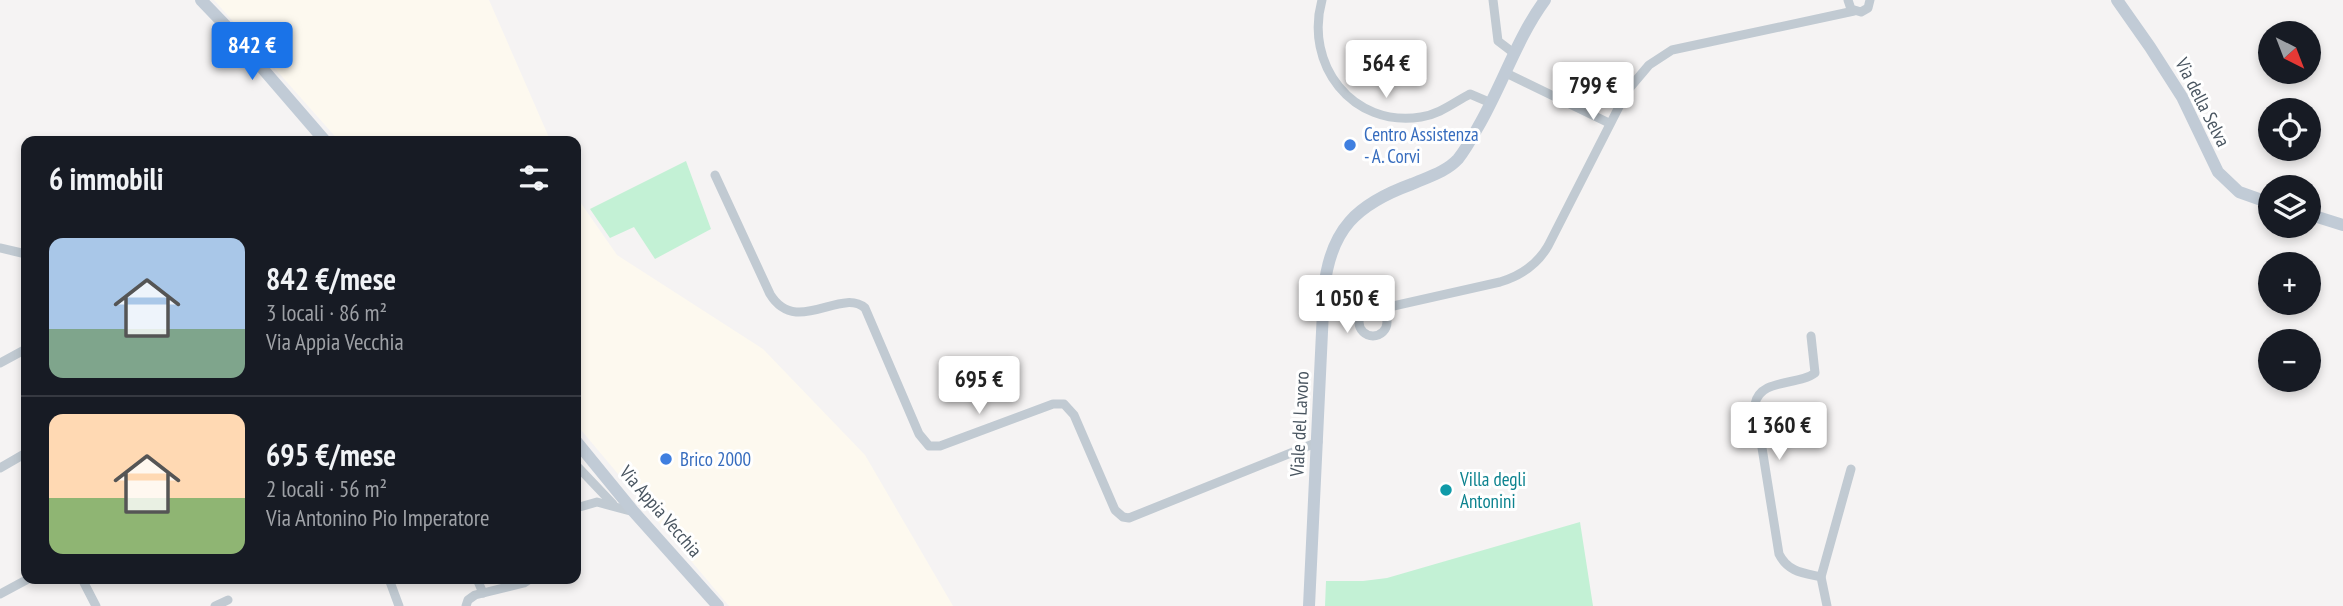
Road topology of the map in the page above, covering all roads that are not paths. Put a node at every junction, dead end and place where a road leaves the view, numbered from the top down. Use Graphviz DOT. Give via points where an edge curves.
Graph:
graph roads {
  1 [pos="201,0"];
  2 [pos="1322,0"];
  3 [pos="1493,0"];
  4 [pos="1545,0"];
  5 [pos="1848,0"];
  6 [pos="1870,0"];
  7 [pos="2117,0"];
  8 [pos="1854,11"];
  9 [pos="1516,54"];
  10 [pos="1506,73"];
  11 [pos="1491,103"];
  12 [pos="1609,123"];
  13 [pos="321,136"];
  14 [pos="715,175"];
  15 [pos="2258,199"];
  16 [pos="2321,218"];
  17 [pos="2343,225"];
  18 [pos="0,248"];
  19 [pos="21,253"];
  20 [pos="1380,309"];
  21 [pos="1811,336"];
  22 [pos="21,352"];
  23 [pos="0,363"];
  24 [pos="1318,442"];
  25 [pos="581,447"];
  26 [pos="21,456"];
  27 [pos="0,468"];
  28 [pos="581,470"];
  29 [pos="1851,470"];
  30 [pos="581,506"];
  31 [pos="614,506"];
  32 [pos="634,512"];
  33 [pos="1821,577"];
  34 [pos="21,583"];
  35 [pos="85,584"];
  36 [pos="391,584"];
  37 [pos="479,584"];
  38 [pos="520,584"];
  39 [pos="482,593"];
  40 [pos="0,594"];
  41 [pos="228,600"];
  42 [pos="96,606"];
  43 [pos="215,606"];
  44 [pos="399,606"];
  45 [pos="466,606"];
  46 [pos="718,606"];
  47 [pos="1310,606"];
  48 [pos="1827,606"];
  1 -- 13 [label="street"];
  2 -- 11 [label="street" via="1317,35 1325,65 1342,90 1362,106 1405,118 1439,112 1470,94"];
  3 -- 9 [label="street" via="1498,41"];
  4 -- 9 [label="street, Viale del Lavoro"];
  5 -- 8 [label="street"];
  6 -- 8 [label="street" via="1865,11"];
  7 -- 15 [label="street, Via della Selva" via="2182,97 2218,173 2239,192"];
  8 -- 12 [label="street" via="1672,50 1635,80"];
  9 -- 10 [label="street, Viale del Lavoro"];
  10 -- 11 [label="street, Viale del Lavoro"];
  10 -- 12 [label="street"];
  11 -- 24 [label="street, Viale del Lavoro" via="1454,163 1372,202 1353,216 1338,238 1324,290"];
  12 -- 20 [label="street" via="1548,246 1534,264 1500,282"];
  14 -- 24 [label="street" via="778,305 794,312 854,303 865,308 919,434 929,446 943,446 1054,404 1066,404 1115,510 1129,518"];
  16 -- 17 [label="street"];
  18 -- 19 [label="street"];
  21 -- 33 [label="street" via="1815,373 1765,389 1755,404 1779,554 1792,570"];
  22 -- 23 [label="street"];
  24 -- 47 [label="street, Viale del Lavoro"];
  25 -- 32 [label="street, Via Appia Vecchia"];
  26 -- 27 [label="street"];
  28 -- 31 [label="street"];
  29 -- 33 [label="street"];
  30 -- 31 [label="street" via="594,502"];
  31 -- 32 [label="street"];
  32 -- 46 [label="street, Via Appia Vecchia"];
  33 -- 48 [label="street"];
  34 -- 40 [label="street"];
  35 -- 42 [label="street"];
  36 -- 44 [label="street"];
  37 -- 39 [label="street"];
  38 -- 39 [label="street"];
  39 -- 45 [label="street" via="470,598"];
  41 -- 43 [label="street"];
}
